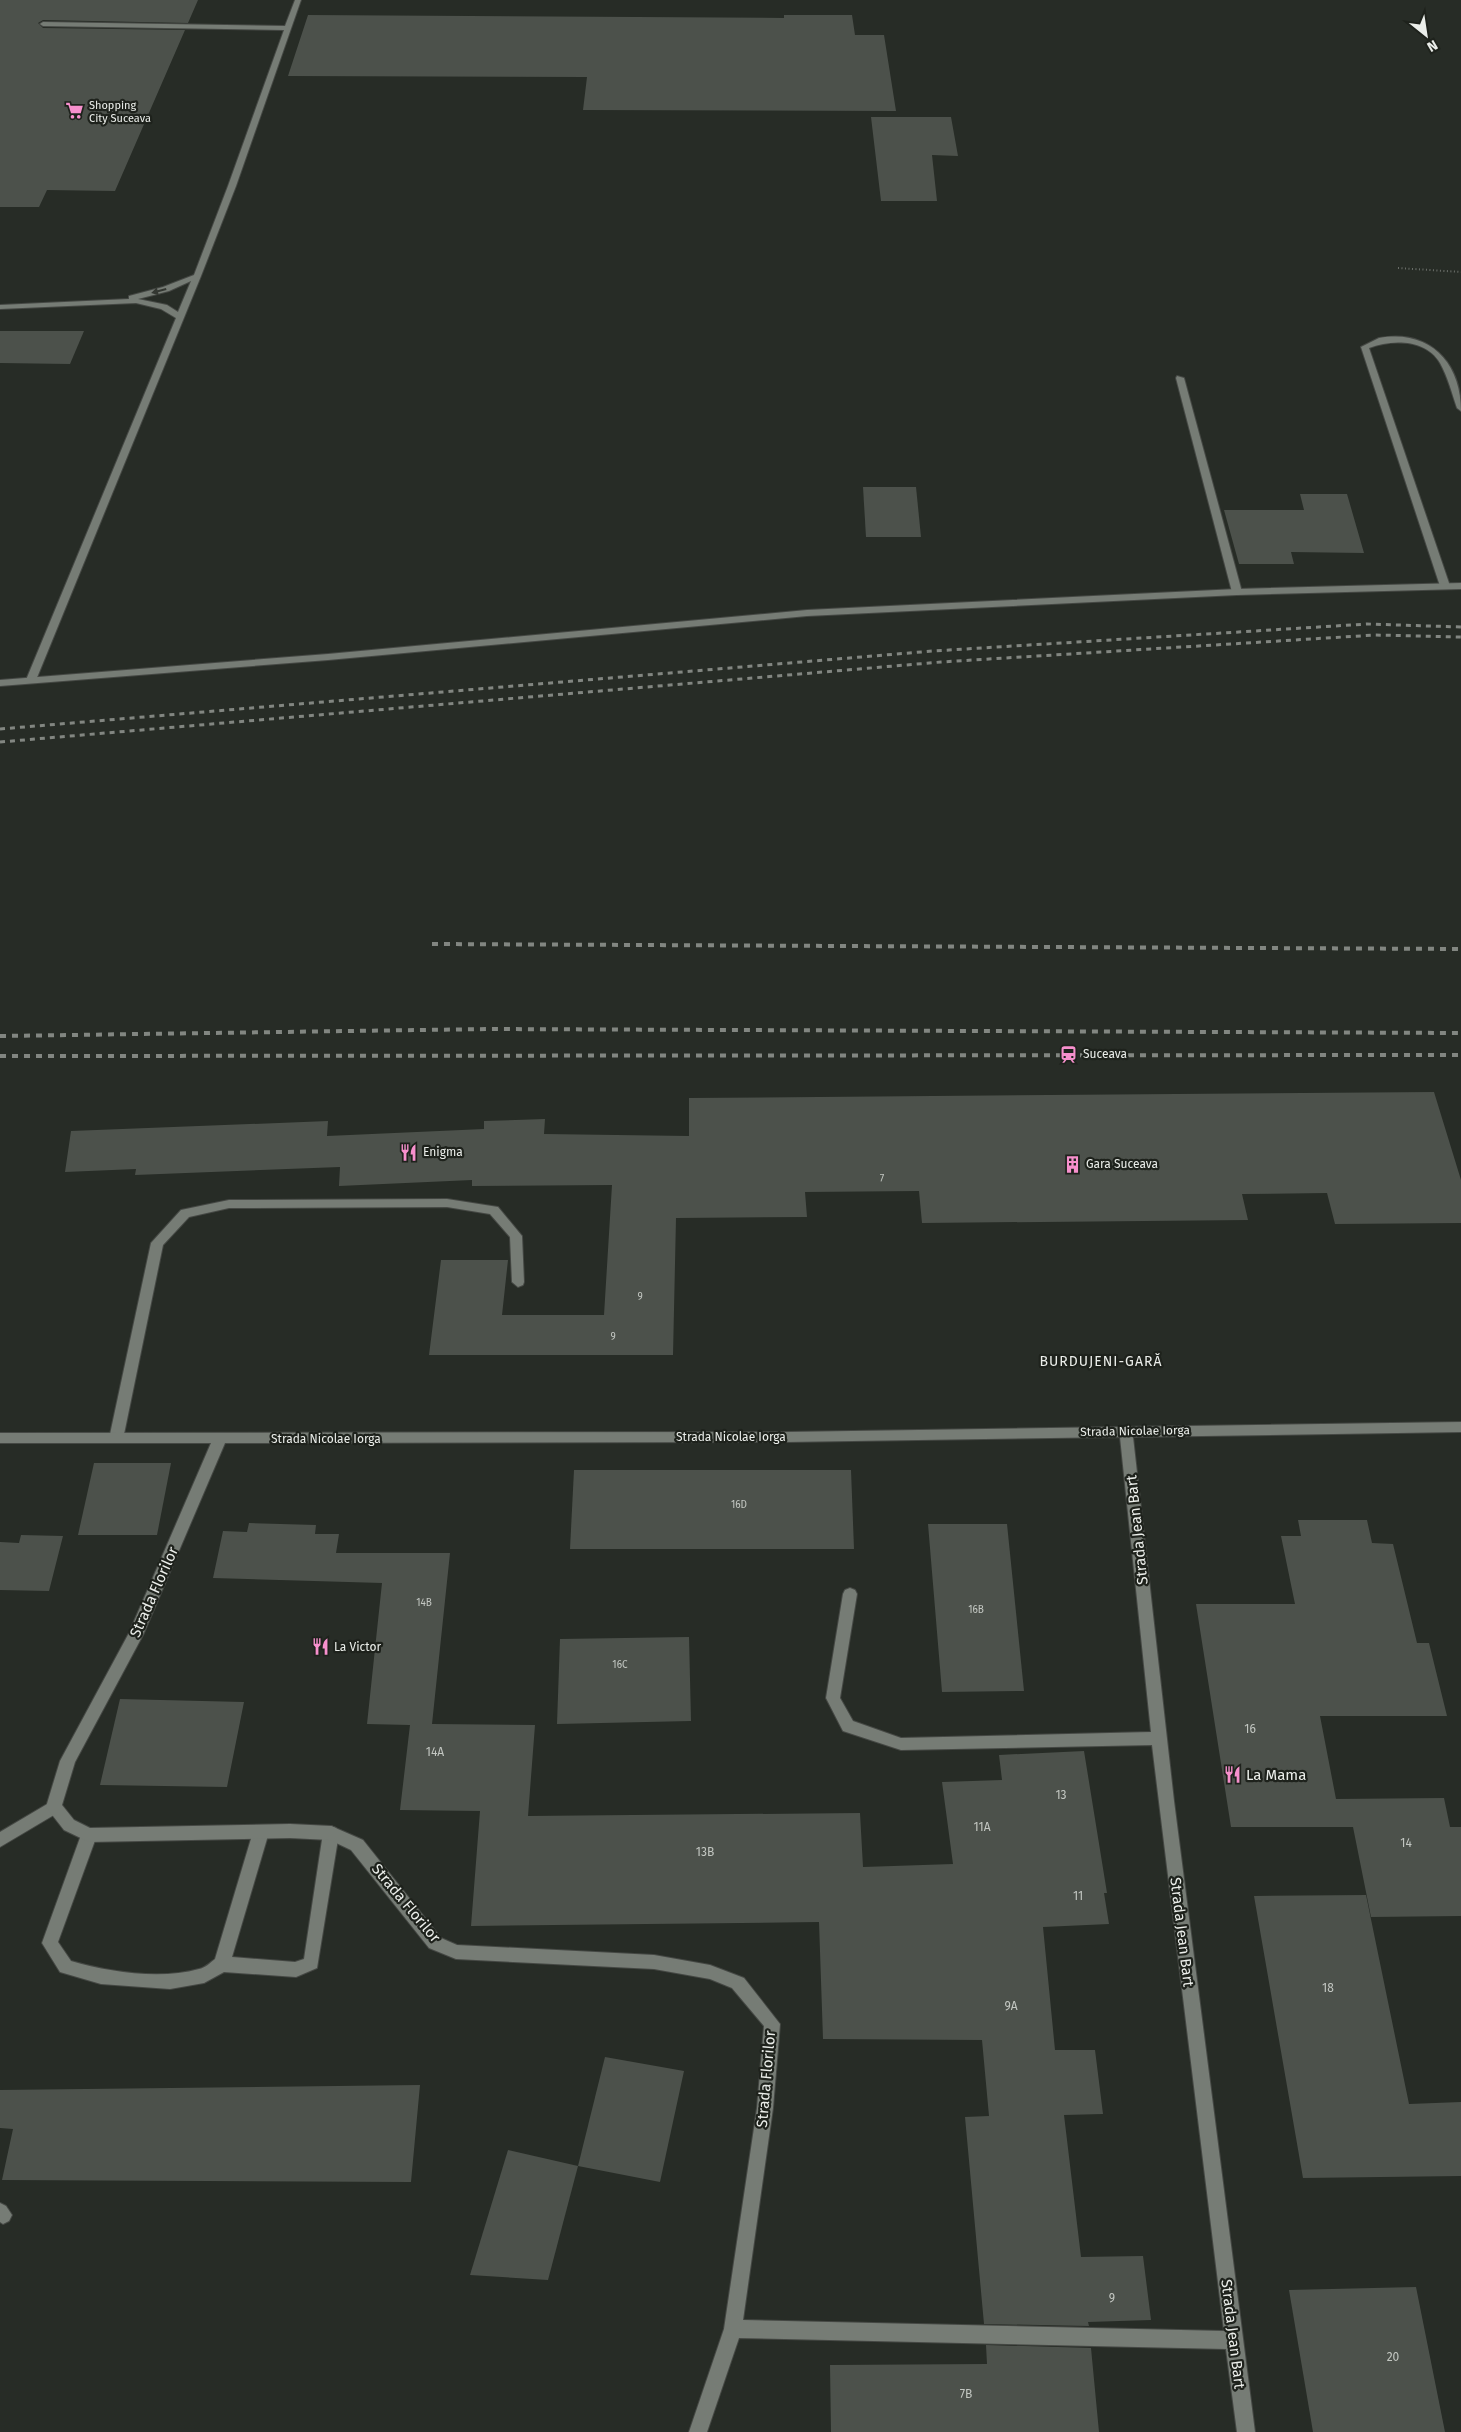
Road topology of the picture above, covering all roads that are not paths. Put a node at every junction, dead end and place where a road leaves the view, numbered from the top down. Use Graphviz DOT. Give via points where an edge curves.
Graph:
graph roads {
  1 [pos="298,0"];
  2 [pos="43,24"];
  3 [pos="288,28"];
  4 [pos="197,276"];
  5 [pos="120,301"];
  6 [pos="0,306"];
  7 [pos="180,318"];
  8 [pos="1180,378"];
  9 [pos="1461,408"];
  10 [pos="1444,586"];
  11 [pos="1461,586"];
  12 [pos="1237,592"];
  13 [pos="31,680"];
  14 [pos="0,683"];
  15 [pos="518,1282"];
  16 [pos="1461,1427"];
  17 [pos="1126,1431"];
  18 [pos="0,1438"];
  19 [pos="116,1439"];
  20 [pos="220,1439"];
  21 [pos="850,1594"];
  22 [pos="1158,1738"];
  23 [pos="54,1807"];
  24 [pos="261,1832"];
  25 [pos="331,1833"];
  26 [pos="89,1835"];
  27 [pos="0,1840"];
  28 [pos="222,1964"];
  29 [pos="733,2329"];
  30 [pos="1233,2340"];
  31 [pos="698,2432"];
  32 [pos="1246,2432"];
  1 -- 3 [label="street"];
  2 -- 3 [label="street"];
  3 -- 4 [label="street"];
  4 -- 5 [label="street, one-way" via="166,290"];
  4 -- 7 [label="street"];
  5 -- 6 [label="street"];
  5 -- 7 [label="street" via="153,303 171,310"];
  7 -- 13 [label="street"];
  8 -- 12 [label="street"];
  9 -- 10 [label="street" via="1444,362 1433,350 1412,340 1382,340 1365,347"];
  10 -- 11 [label="street"];
  10 -- 12 [label="street"];
  12 -- 13 [label="street" via="807,613 328,657"];
  13 -- 14 [label="street"];
  15 -- 19 [label="street" via="516,1236 494,1210 447,1203 229,1204 186,1214 157,1243"];
  16 -- 17 [label="street, Strada Nicolae Iorga"];
  17 -- 20 [label="street, Strada Nicolae Iorga" via="786,1437"];
  17 -- 22 [label="street, Strada Jean Bart"];
  18 -- 19 [label="street, Strada Nicolae Iorga"];
  19 -- 20 [label="street, Strada Nicolae Iorga"];
  20 -- 23 [label="street, Strada Florilor" via="136,1635 68,1761"];
  21 -- 22 [label="street" via="833,1698 848,1726 901,1744"];
  22 -- 30 [label="street, Strada Jean Bart"];
  23 -- 26 [label="street" via="69,1824"];
  23 -- 27 [label="street"];
  24 -- 25 [label="street, Strada Florilor"];
  24 -- 26 [label="street, Strada Florilor"];
  24 -- 28 [label="street"];
  25 -- 28 [label="street" via="311,1964 296,1970"];
  25 -- 29 [label="street, Strada Florilor" via="357,1845 435,1943 456,1952 654,1962 710,1972 738,1983 761,2010 772,2024 765,2108"];
  26 -- 28 [label="street" via="50,1943 66,1966 101,1978 170,1982 204,1976"];
  29 -- 30 [label="street"];
  29 -- 31 [label="street, Strada Florilor"];
  30 -- 32 [label="street, Strada Jean Bart"];
}
